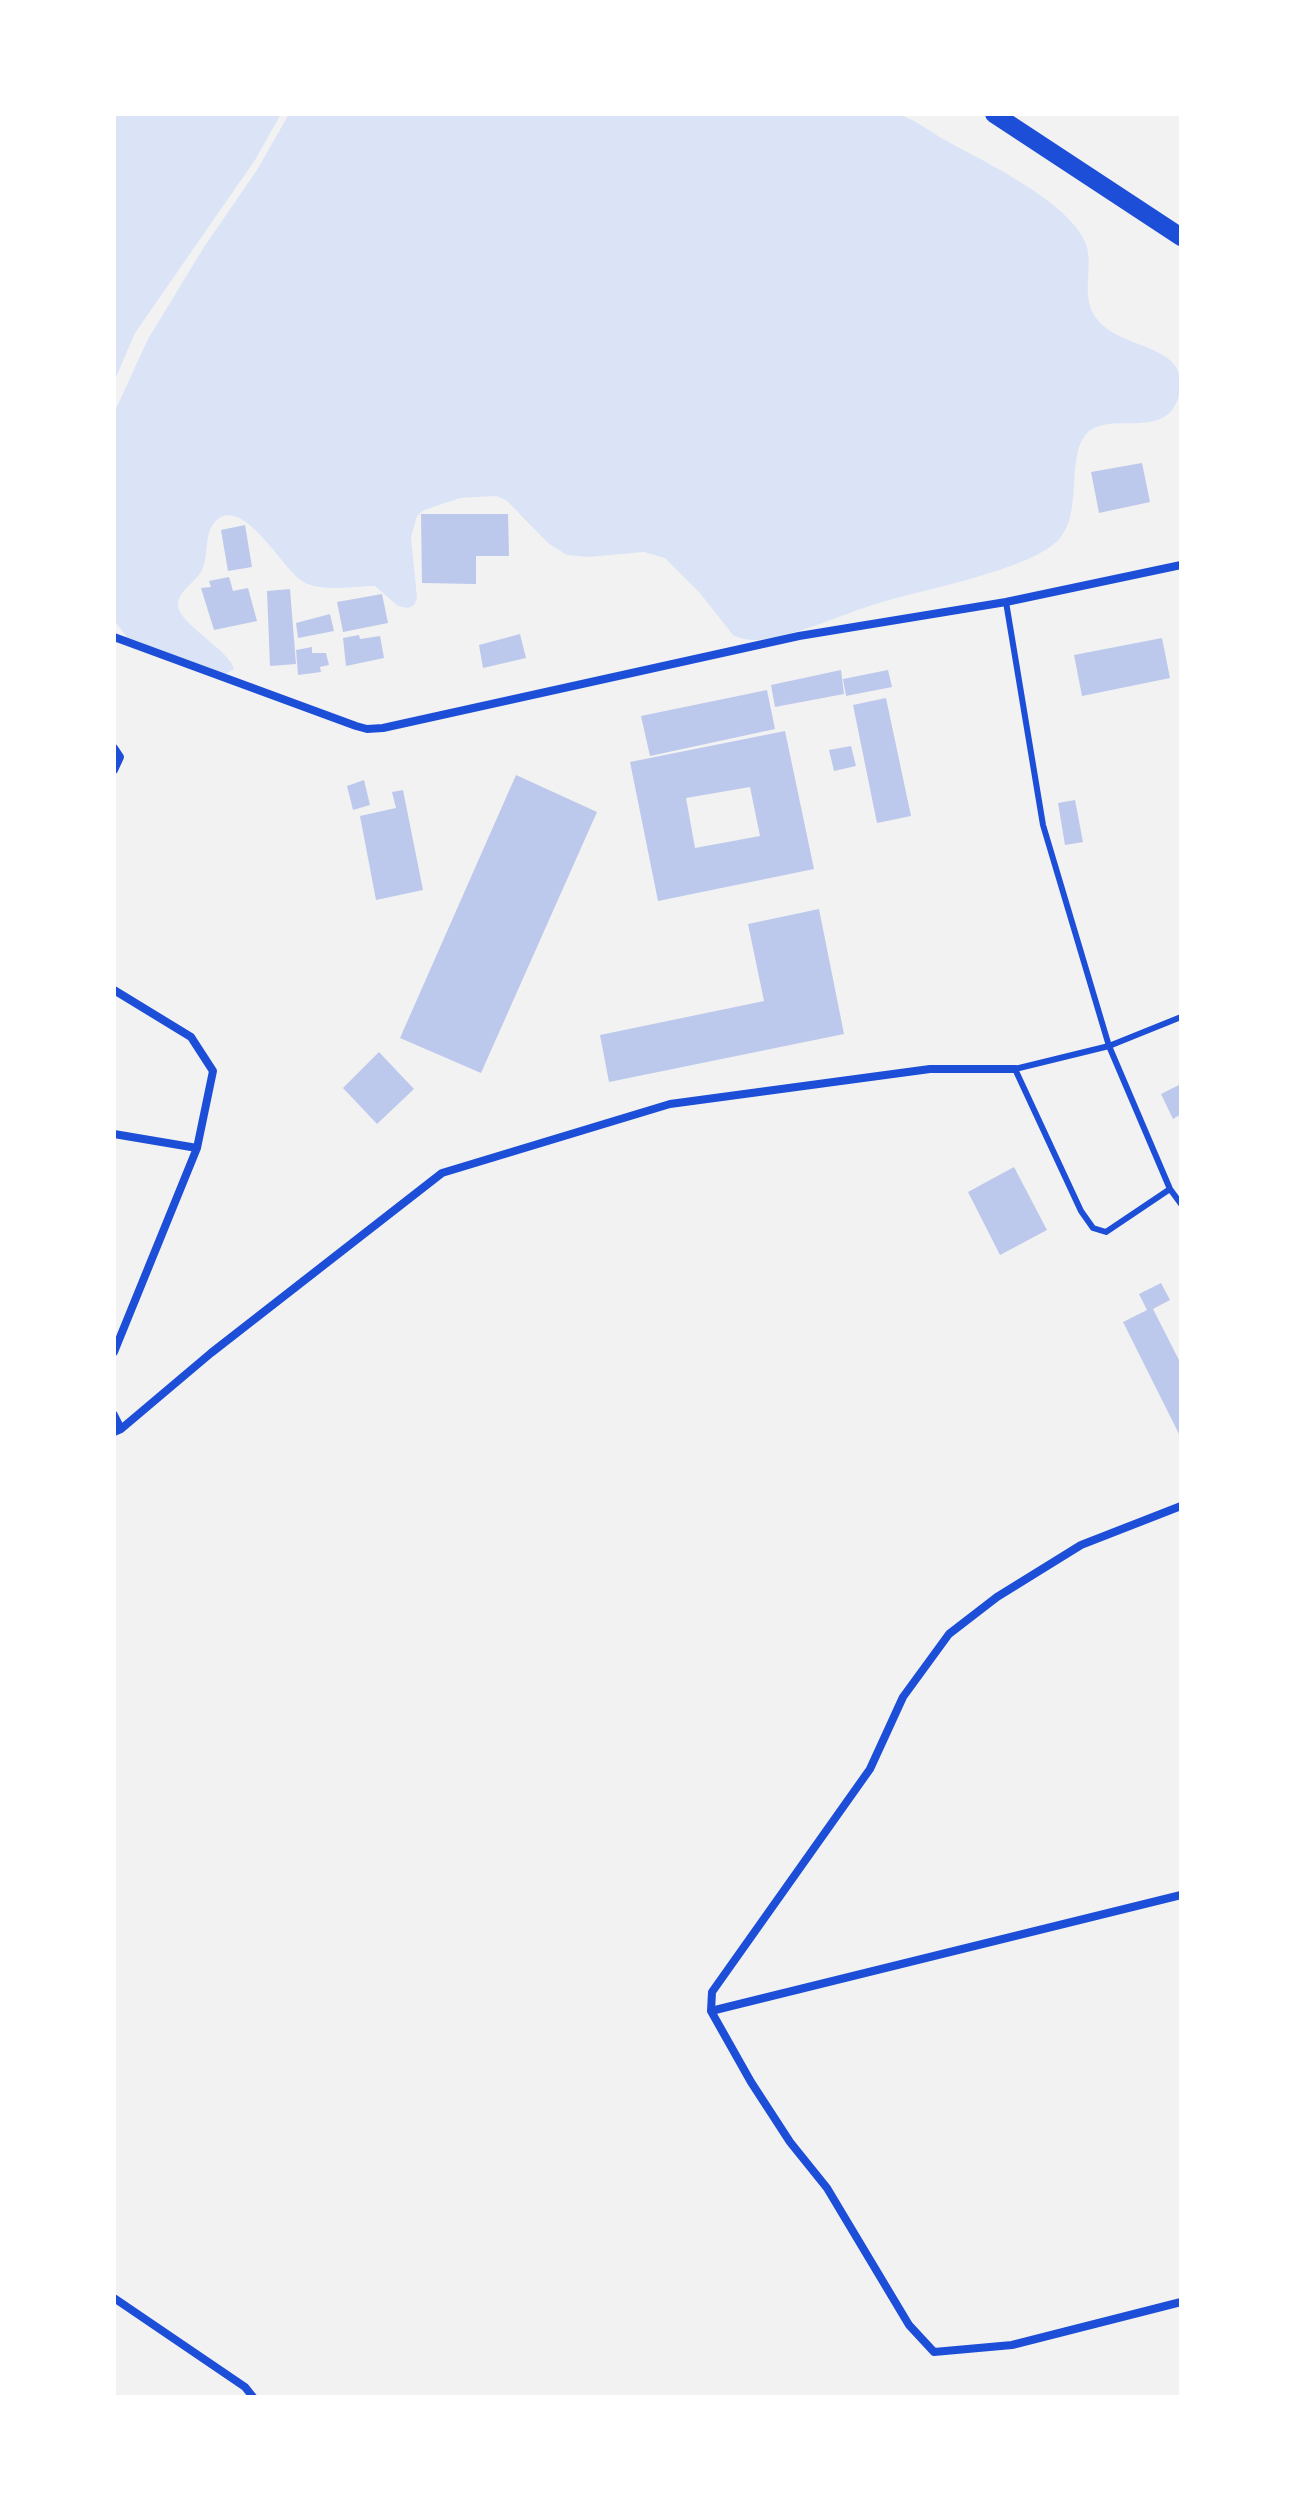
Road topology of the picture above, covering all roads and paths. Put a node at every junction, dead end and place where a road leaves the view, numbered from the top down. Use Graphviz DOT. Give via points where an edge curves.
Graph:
graph roads {
  1 [pos="994,114"];
  2 [pos="1181,237"];
  3 [pos="1181,565"];
  4 [pos="1006,602"];
  5 [pos="114,637"];
  6 [pos="114,748"];
  7 [pos="114,770"];
  8 [pos="114,990"];
  9 [pos="1181,1017"];
  10 [pos="1109,1046"];
  11 [pos="1015,1069"];
  12 [pos="114,1134"];
  13 [pos="197,1148"];
  14 [pos="1170,1189"];
  15 [pos="1181,1204"];
  16 [pos="114,1352"];
  17 [pos="114,1415"];
  18 [pos="117,1430"];
  19 [pos="1181,1506"];
  20 [pos="1181,1895"];
  21 [pos="711,2011"];
  22 [pos="114,2298"];
  23 [pos="1181,2302"];
  24 [pos="253,2397"];
  1 -- 2 [label="main road"];
  3 -- 4 [label="street"];
  4 -- 5 [label="street" via="799,636 367,729"];
  4 -- 10 [label="lane" via="1043,825"];
  6 -- 7 [label="street" via="120,757"];
  8 -- 13 [label="street" via="191,1037 213,1071"];
  9 -- 10 [label="lane"];
  10 -- 11 [label="lane"];
  10 -- 14 [label="lane"];
  11 -- 14 [label="lane" via="1093,1228 1106,1232"];
  11 -- 18 [label="street" via="930,1069 670,1104 442,1173"];
  12 -- 13 [label="street"];
  13 -- 16 [label="street"];
  14 -- 15 [label="lane"];
  17 -- 18 [label="street"];
  19 -- 21 [label="street" via="1081,1545 949,1634 903,1697 870,1769 712,1992"];
  20 -- 21 [label="street"];
  21 -- 23 [label="street" via="751,2082 827,2188 909,2325 934,2352 1012,2345"];
  22 -- 24 [label="street"];
}
